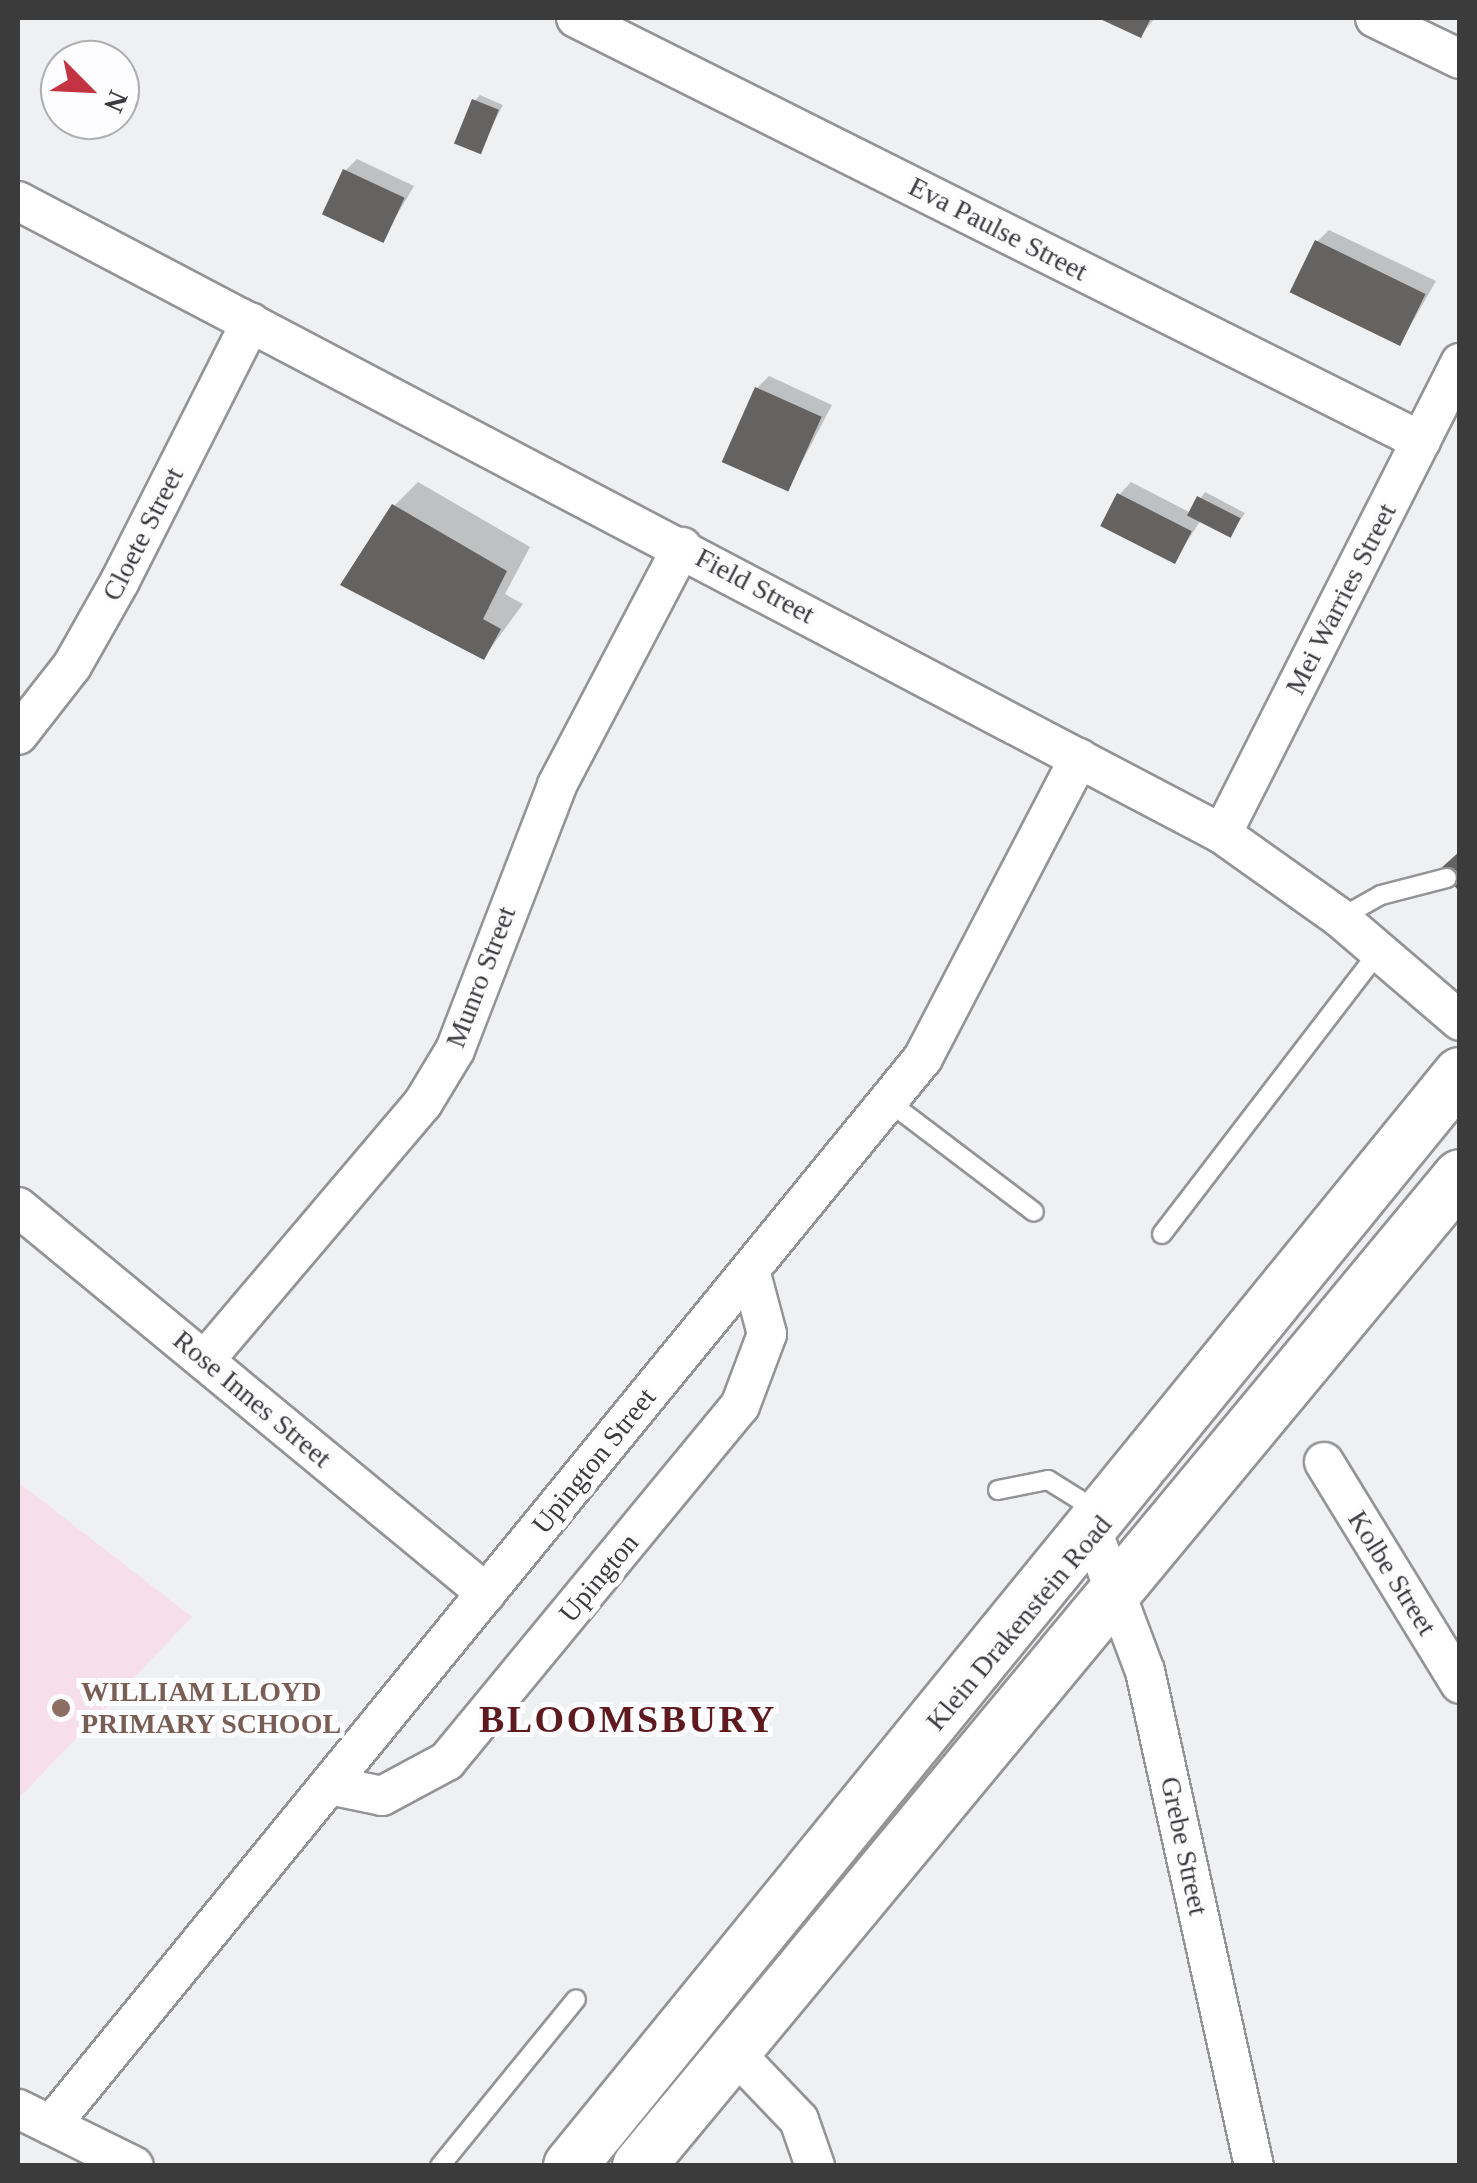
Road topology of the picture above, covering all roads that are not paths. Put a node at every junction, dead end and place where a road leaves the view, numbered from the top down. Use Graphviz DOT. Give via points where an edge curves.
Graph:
graph roads {
  1 [pos="576,18"];
  2 [pos="1376,18"];
  3 [pos="1460,59"];
  4 [pos="18,201"];
  5 [pos="251,322"];
  6 [pos="1460,363"];
  7 [pos="1420,441"];
  8 [pos="682,547"];
  9 [pos="18,735"];
  10 [pos="1079,758"];
  11 [pos="1222,834"];
  12 [pos="1447,878"];
  13 [pos="1340,918"];
  14 [pos="1380,951"];
  15 [pos="1460,1021"];
  16 [pos="1460,1074"];
  17 [pos="888,1102"];
  18 [pos="1460,1176"];
  19 [pos="18,1207"];
  20 [pos="1034,1212"];
  21 [pos="1162,1234"];
  22 [pos="750,1270"];
  23 [pos="206,1360"];
  24 [pos="1324,1462"];
  25 [pos="998,1490"];
  26 [pos="1093,1533"];
  27 [pos="1114,1592"];
  28 [pos="486,1594"];
  29 [pos="1460,1684"];
  30 [pos="329,1785"];
  31 [pos="576,1999"];
  32 [pos="734,2052"];
  33 [pos="34,2117"];
  34 [pos="134,2166"];
  35 [pos="440,2166"];
  36 [pos="570,2166"];
  37 [pos="640,2166"];
  38 [pos="815,2166"];
  39 [pos="1254,2166"];
  1 -- 7 [label="street, Eva Paulse Street"];
  2 -- 3 [label="street"];
  4 -- 5 [label="street, Field Street"];
  5 -- 8 [label="street, Field Street"];
  5 -- 9 [label="street, Cloete Street" via="82,649"];
  6 -- 7 [label="street, Mei Warries Street"];
  7 -- 11 [label="street, Mei Warries Street"];
  8 -- 10 [label="street, Field Street"];
  8 -- 23 [label="street, Munro Street" via="557,785 455,1050 423,1103"];
  10 -- 11 [label="street, Field Street"];
  10 -- 17 [label="street, Upington Street" via="923,1058"];
  11 -- 13 [label="street, Field Street"];
  12 -- 13 [label="lane" via="1381,895"];
  13 -- 14 [label="street, Field Street"];
  14 -- 15 [label="street, Field Street"];
  14 -- 21 [label="lane"];
  16 -- 26 [label="main road, Klein Drakenstein Road"];
  17 -- 20 [label="lane"];
  17 -- 22 [label="street, Upington Street"];
  18 -- 27 [label="main road, Klein Drakenstein Road"];
  19 -- 23 [label="street, Rose Innes Street"];
  22 -- 28 [label="street, Upington Street"];
  22 -- 30 [label="street, Upington" via="767,1334 758,1376 728,1422 447,1761 382,1796"];
  23 -- 28 [label="street, Rose Innes Street"];
  24 -- 29 [label="street, Kolbe Street"];
  25 -- 26 [label="lane" via="1048,1480 1081,1501"];
  26 -- 27 [label="street, Grebe Street"];
  26 -- 36 [label="main road, Klein Drakenstein Road"];
  27 -- 32 [label="main road, Klein Drakenstein Road"];
  27 -- 39 [label="street, Grebe Street" via="1145,1671"];
  28 -- 30 [label="street, Upington Street"];
  30 -- 33 [label="street, Upington Street"];
  31 -- 35 [label="lane"];
  32 -- 37 [label="main road, Klein Drakenstein Road"];
  32 -- 38 [label="street" via="799,2120"];
  33 -- 34 [label="street"];
}
